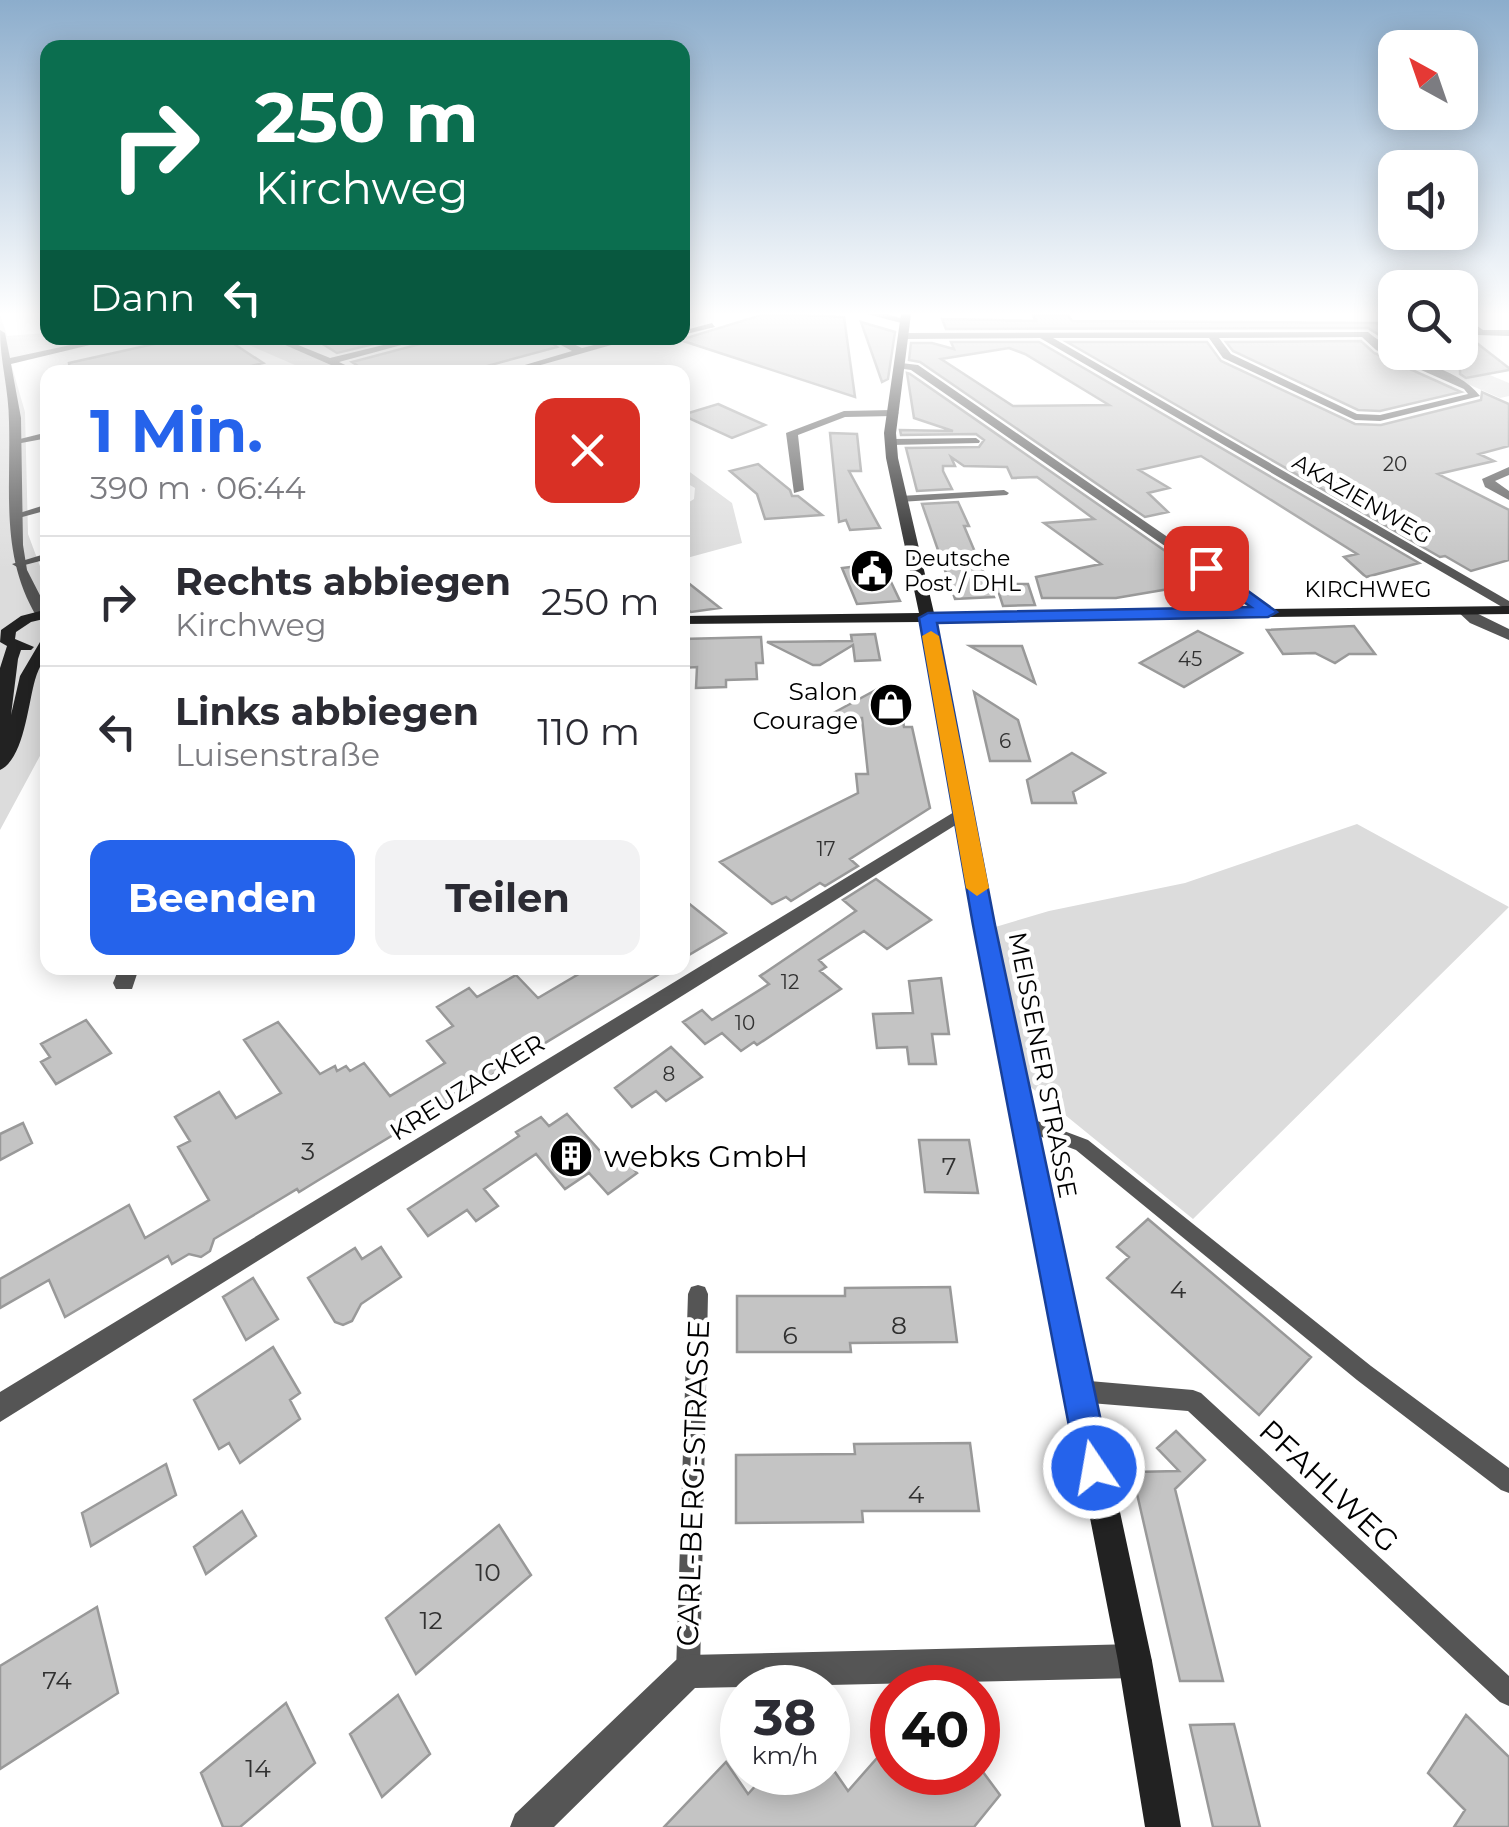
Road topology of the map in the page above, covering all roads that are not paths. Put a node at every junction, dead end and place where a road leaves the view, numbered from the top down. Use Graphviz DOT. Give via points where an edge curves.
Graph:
graph roads {
  1 [pos="11,399"];
  2 [pos="896,399"];
  3 [pos="961,399"];
  4 [pos="1150,399"];
  5 [pos="1318,399"];
  6 [pos="1461,399"];
  7 [pos="893,413"];
  8 [pos="40,438"];
  9 [pos="16,441"];
  10 [pos="976,441"];
  11 [pos="890,442"];
  12 [pos="1509,471"];
  13 [pos="798,490"];
  14 [pos="1004,494"];
  15 [pos="1509,496"];
  16 [pos="900,500"];
  17 [pos="40,510"];
  18 [pos="16,516"];
  19 [pos="40,558"];
  20 [pos="18,564"];
  21 [pos="40,608"];
  22 [pos="1509,608"];
  23 [pos="1464,611"];
  24 [pos="1268,612"];
  25 [pos="40,617"];
  26 [pos="928,618"];
  27 [pos="690,620"];
  28 [pos="8,635"];
  29 [pos="1509,635"];
  30 [pos="40,643"];
  31 [pos="40,655"];
  32 [pos="3,759"];
  33 [pos="964,812"];
  34 [pos="1024,1124"];
  35 [pos="698,1294"];
  36 [pos="1078,1392"];
  37 [pos="0,1408"];
  38 [pos="1509,1482"];
  39 [pos="1135,1662"];
  40 [pos="688,1672"];
  41 [pos="1509,1693"];
  42 [pos="528,1827"];
  43 [pos="1164,1827"];
  1 -- 9 [label="street"];
  2 -- 7 [label="street, MEISSENER STRASSE"];
  3 -- 24 [label="street"];
  4 -- 22 [label="street, AKAZIENWEG"];
  5 -- 6 [label="street" via="1355,417 1380,418"];
  7 -- 11 [label="street, MEISSENER STRASSE"];
  7 -- 13 [label="street" via="844,414 792,433"];
  8 -- 9 [label="lane"];
  9 -- 18 [label="street"];
  10 -- 11 [label="lane"];
  11 -- 16 [label="street, MEISSENER STRASSE"];
  12 -- 15 [label="street" via="1488,478"];
  14 -- 16 [label="lane"];
  16 -- 26 [label="street, MEISSENER STRASSE"];
  17 -- 18 [label="lane"];
  18 -- 20 [label="street"];
  19 -- 20 [label="lane"];
  20 -- 21 [label="street" via="25,590"];
  22 -- 23 [label="street, KIRCHWEG"];
  23 -- 24 [label="street, KIRCHWEG"];
  23 -- 29 [label="street"];
  24 -- 26 [label="street, KIRCHWEG"];
  25 -- 28 [label="street"];
  26 -- 27 [label="street, KIRCHWEG"];
  26 -- 33 [label="street, MEISSENER STRASSE"];
  28 -- 30 [label="street"];
  28 -- 32 [label="street"];
  31 -- 32 [label="street"];
  33 -- 34 [label="street, MEISSENER STRASSE"];
  33 -- 37 [label="street, KREUZACKER"];
  34 -- 36 [label="street, MEISSENER STRASSE"];
  34 -- 38 [label="lane" via="1082,1146"];
  35 -- 40 [label="lane, CARL-BERG-STRASSE"];
  36 -- 39 [label="street, MEISSENER STRASSE"];
  36 -- 41 [label="lane, PFAHLWEG" via="1193,1401"];
  39 -- 40 [label="street, CARL-BERG-STRASSE"];
  39 -- 43 [label="street, MEISSENER STRASSE"];
  40 -- 42 [label="street, CARL-BERG-STRASSE"];
}
